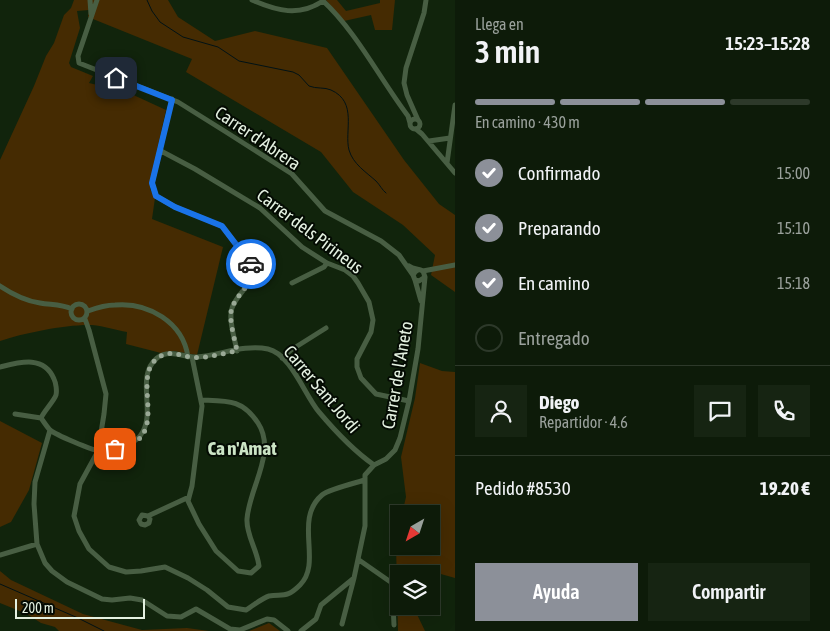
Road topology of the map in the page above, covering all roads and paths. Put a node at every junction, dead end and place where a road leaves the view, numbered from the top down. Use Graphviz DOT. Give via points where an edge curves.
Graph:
graph roads {
  1 [pos="90,0"];
  2 [pos="97,0"];
  3 [pos="252,0"];
  4 [pos="426,0"];
  5 [pos="322,1"];
  6 [pos="91,16"];
  7 [pos="172,100"];
  8 [pos="455,105"];
  9 [pos="416,123"];
  10 [pos="450,138"];
  11 [pos="429,141"];
  12 [pos="161,151"];
  13 [pos="447,163"];
  14 [pos="455,173"];
  15 [pos="326,263"];
  16 [pos="404,263"];
  17 [pos="455,265"];
  18 [pos="422,273"];
  19 [pos="414,278"];
  20 [pos="292,284"];
  21 [pos="0,286"];
  22 [pos="422,308"];
  23 [pos="72,309"];
  24 [pos="88,311"];
  25 [pos="85,319"];
  26 [pos="326,328"];
  27 [pos="237,351"];
  28 [pos="190,357"];
  29 [pos="282,358"];
  30 [pos="0,367"];
  31 [pos="201,400"];
  32 [pos="409,401"];
  33 [pos="15,414"];
  34 [pos="41,418"];
  35 [pos="50,430"];
  36 [pos="98,451"];
  37 [pos="374,465"];
  38 [pos="365,480"];
  39 [pos="189,497"];
  40 [pos="148,516"];
  41 [pos="37,544"];
  42 [pos="0,555"];
  43 [pos="358,560"];
  44 [pos="354,578"];
  45 [pos="342,624"];
  46 [pos="394,625"];
  47 [pos="288,631"];
  48 [pos="301,631"];
  1 -- 6 [label="street"];
  2 -- 6 [label="street"];
  3 -- 5 [label="street" via="293,11 312,8"];
  4 -- 9 [label="street" via="404,83"];
  5 -- 9 [label="street" via="334,11"];
  6 -- 7 [label="street, Carrer d'Abrera" via="78,56 79,64"];
  7 -- 12 [label="street"];
  7 -- 16 [label="street, Carrer d'Abrera" via="292,174 325,211 381,241"];
  8 -- 10 [label="street"];
  9 -- 11 [label="street"];
  10 -- 11 [label="street"];
  10 -- 13 [label="street"];
  11 -- 13 [label="street"];
  12 -- 15 [label="street, Carrer dels Pirineus" via="260,208 302,247"];
  12 -- 27 [label="street" via="152,183 156,196 222,226 254,268 254,277 231,309"];
  13 -- 14 [label="street"];
  15 -- 20 [label="street"];
  15 -- 32 [label="street, Carrer dels Pirineus" via="353,276 369,302 371,332 357,358 361,378 376,394"];
  16 -- 18 [label="street, Carrer d'Abrera"];
  16 -- 19 [label="street, Carrer d'Abrera"];
  17 -- 18 [label="street"];
  18 -- 19 [label="street" via="415,272"];
  18 -- 19 [label="street" via="421,281"];
  18 -- 22 [label="street, Carrer de l'Aneto"];
  19 -- 22 [label="street, Carrer de l'Aneto"];
  21 -- 23 [label="street" via="31,301"];
  22 -- 32 [label="street, Carrer de l'Aneto"];
  23 -- 24 [label="street" via="80,304"];
  23 -- 25 [label="street" via="74,319"];
  24 -- 25 [label="street"];
  24 -- 28 [label="street" via="121,304 149,310 162,316 176,329"];
  25 -- 36 [label="street" via="106,394"];
  26 -- 29 [label="street"];
  27 -- 28 [label="street, Carrer Sant Jordi"];
  27 -- 29 [label="street, Carrer Sant Jordi" via="270,349"];
  28 -- 31 [label="street"];
  28 -- 36 [label="street, Carrer Sant Jordi" via="174,353 156,359 146,383 146,428 134,443"];
  29 -- 37 [label="street, Carrer Sant Jordi" via="317,410"];
  30 -- 34 [label="street" via="41,363 52,375 56,395"];
  31 -- 39 [label="street"];
  31 -- 39 [label="street" via="237,403 250,412 262,429 263,461 247,516 247,529 258,554 259,566 252,573 238,571 216,552 199,524"];
  32 -- 37 [label="street, Carrer de l'Aneto" via="395,450"];
  33 -- 34 [label="street"];
  34 -- 35 [label="street"];
  35 -- 36 [label="street"];
  35 -- 41 [label="street" via="35,482"];
  36 -- 38 [label="street" via="80,484 74,516 89,549 109,567 126,572 165,567 207,590 228,608 246,610 267,596 286,596 301,584 309,567 309,513 322,495"];
  37 -- 38 [label="street" via="365,475"];
  38 -- 43 [label="street" via="365,526"];
  39 -- 40 [label="street"];
  41 -- 42 [label="street"];
  41 -- 47 [label="street" via="52,571 102,599 142,600 167,616 181,616 196,609 230,629 240,630 267,619 274,620"];
  43 -- 44 [label="street"];
  43 -- 46 [label="street" via="392,583"];
  44 -- 45 [label="street"];
  44 -- 48 [label="street" via="321,605 316,619"];
}
